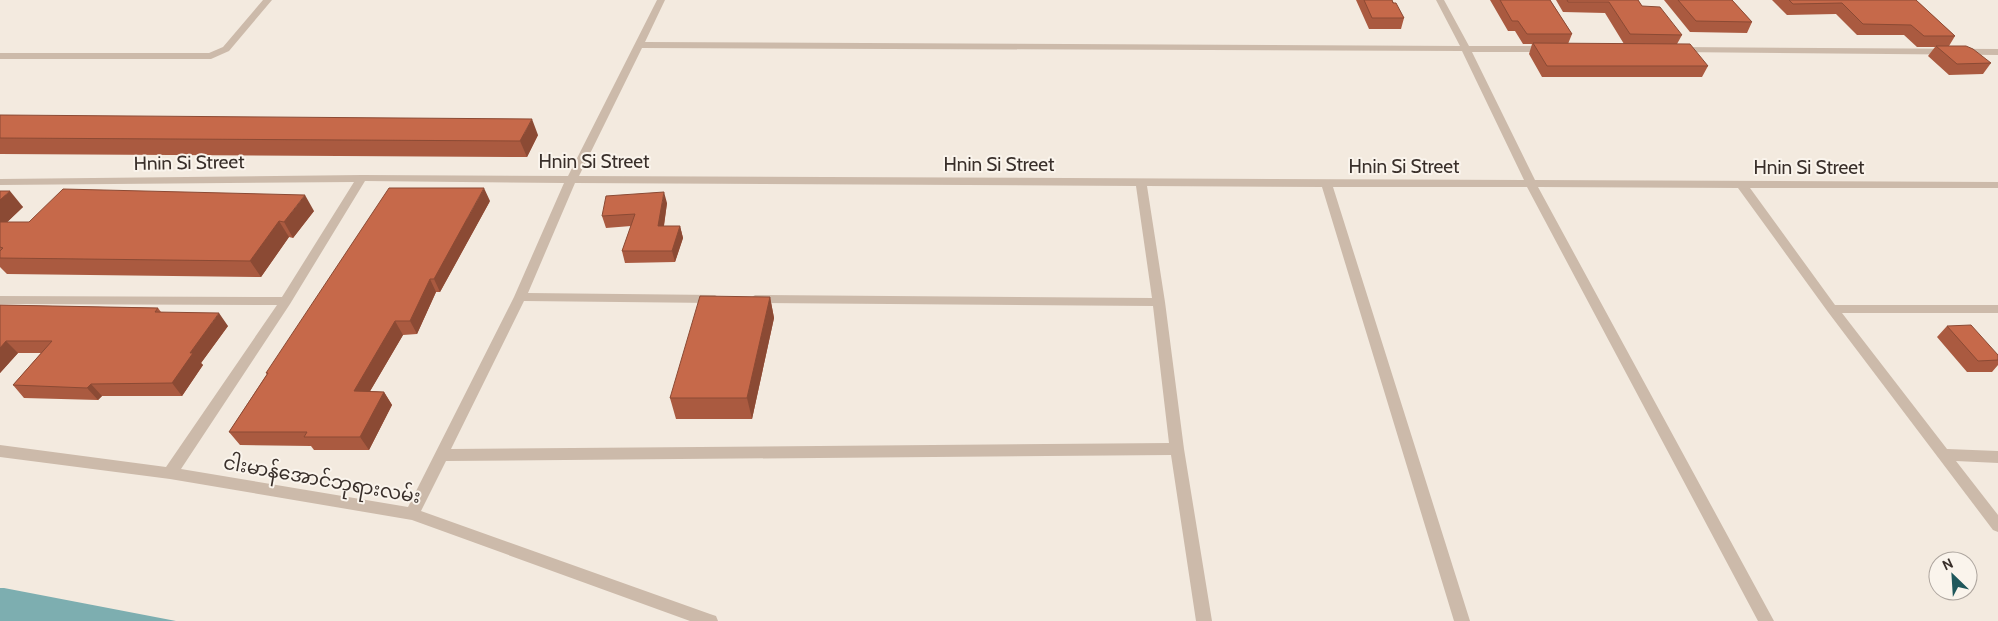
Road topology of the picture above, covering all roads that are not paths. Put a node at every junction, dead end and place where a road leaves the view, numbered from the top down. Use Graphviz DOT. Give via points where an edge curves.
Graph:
graph roads {
  1 [pos="268,0"];
  2 [pos="661,0"];
  3 [pos="1440,0"];
  4 [pos="640,45"];
  5 [pos="1466,49"];
  6 [pos="1555,50"];
  7 [pos="1663,50"];
  8 [pos="1998,52"];
  9 [pos="0,56"];
  10 [pos="362,178"];
  11 [pos="572,178"];
  12 [pos="0,182"];
  13 [pos="1141,183"];
  14 [pos="1326,183"];
  15 [pos="1531,184"];
  16 [pos="1741,184"];
  17 [pos="1998,185"];
  18 [pos="520,297"];
  19 [pos="0,300"];
  20 [pos="286,301"];
  21 [pos="1159,302"];
  22 [pos="1832,309"];
  23 [pos="1998,310"];
  24 [pos="1177,449"];
  25 [pos="0,451"];
  26 [pos="442,455"];
  27 [pos="1946,456"];
  28 [pos="1998,457"];
  29 [pos="170,473"];
  30 [pos="412,514"];
  31 [pos="1998,526"];
  32 [pos="710,621"];
  33 [pos="1204,621"];
  34 [pos="1462,621"];
  35 [pos="1766,621"];
  1 -- 9 [label="street" via="226,49 210,56"];
  2 -- 4 [label="street"];
  3 -- 5 [label="street"];
  4 -- 5 [label="street"];
  4 -- 11 [label="street"];
  5 -- 6 [label="street"];
  5 -- 15 [label="street"];
  7 -- 8 [label="street"];
  10 -- 11 [label="street, Hnin Si Street"];
  10 -- 12 [label="street, Hnin Si Street"];
  10 -- 20 [label="street"];
  11 -- 13 [label="street, Hnin Si Street"];
  11 -- 18 [label="street"];
  13 -- 14 [label="street, Hnin Si Street"];
  13 -- 21 [label="street"];
  14 -- 15 [label="street, Hnin Si Street"];
  14 -- 34 [label="street"];
  15 -- 16 [label="street, Hnin Si Street"];
  15 -- 35 [label="street"];
  16 -- 17 [label="street, Hnin Si Street"];
  16 -- 22 [label="street"];
  18 -- 21 [label="street"];
  18 -- 26 [label="street"];
  19 -- 20 [label="street"];
  20 -- 29 [label="street"];
  21 -- 24 [label="street"];
  22 -- 23 [label="street"];
  22 -- 27 [label="street"];
  24 -- 26 [label="street"];
  24 -- 33 [label="street"];
  25 -- 29 [label="street, ငါးမာန်အောင်ဘုရားလမ်း"];
  26 -- 30 [label="street"];
  27 -- 28 [label="street"];
  27 -- 31 [label="street"];
  29 -- 30 [label="street, ငါးမာန်အောင်ဘုရားလမ်း"];
  30 -- 32 [label="street, ငါးမာန်အောင်ဘုရားလမ်း"];
}
